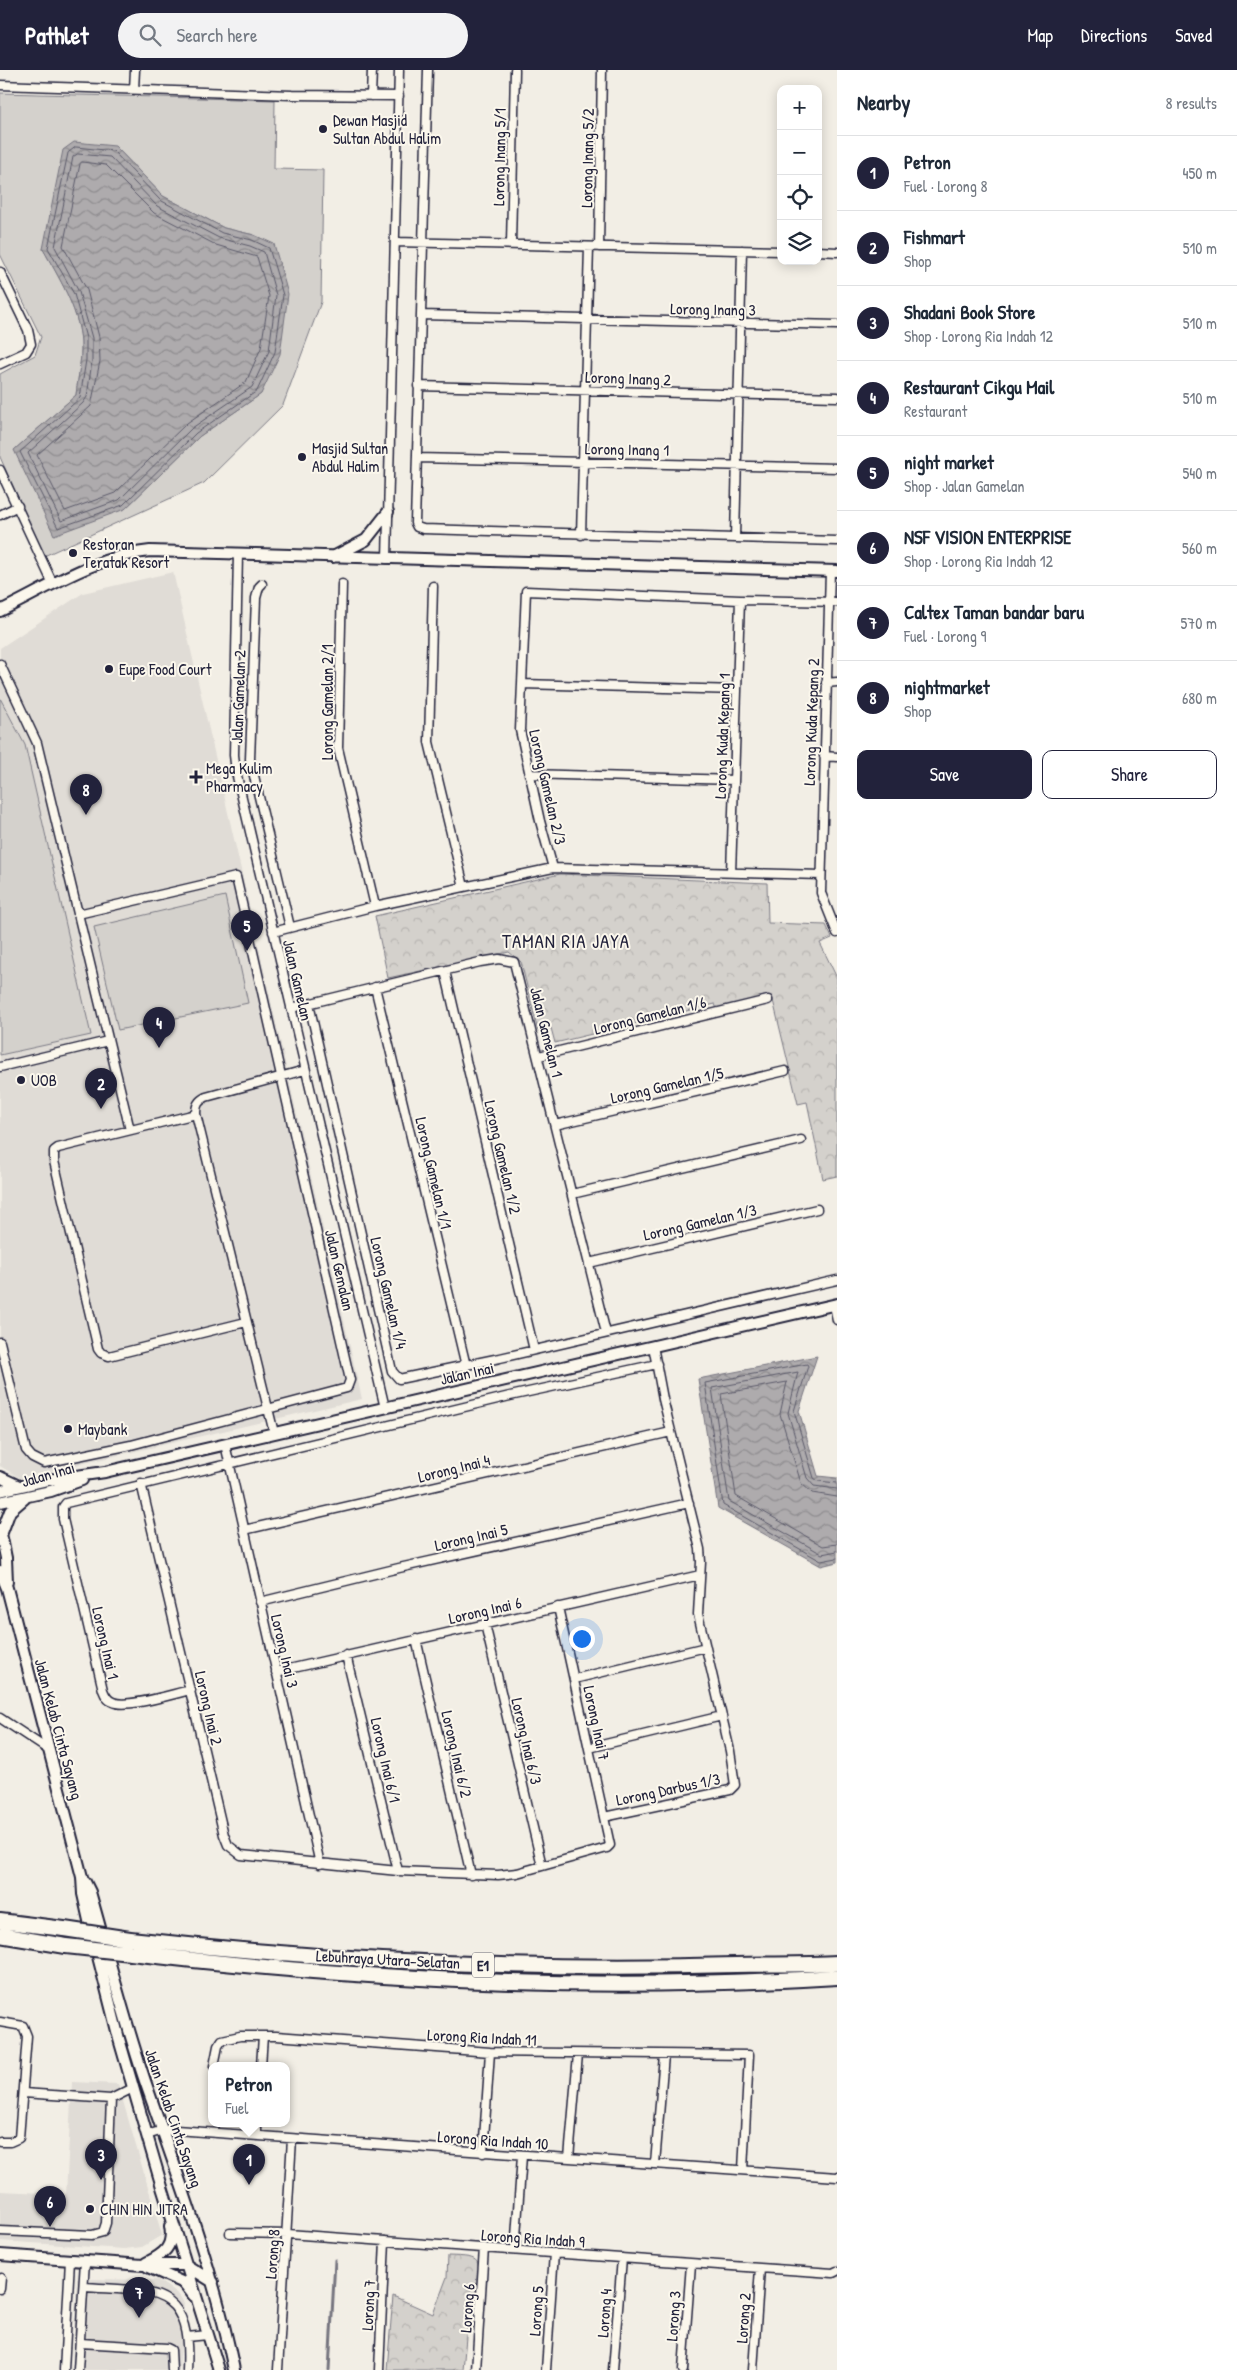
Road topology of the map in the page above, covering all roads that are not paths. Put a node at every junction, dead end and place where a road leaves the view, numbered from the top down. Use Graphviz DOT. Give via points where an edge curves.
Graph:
graph roads {
  1 [pos="135,70"];
  2 [pos="372,70"];
  3 [pos="399,70"];
  4 [pos="428,70"];
  5 [pos="515,70"];
  6 [pos="602,70"];
  7 [pos="0,85"];
  8 [pos="134,89"];
  9 [pos="372,96"];
  10 [pos="399,96"];
  11 [pos="395,242"];
  12 [pos="423,242"];
  13 [pos="511,244"];
  14 [pos="589,247"];
  15 [pos="600,247"];
  16 [pos="742,250"];
  17 [pos="777,251"];
  18 [pos="822,251"];
  19 [pos="837,252"];
  20 [pos="0,272"];
  21 [pos="421,315"];
  22 [pos="588,319"];
  23 [pos="741,323"];
  24 [pos="837,325"];
  25 [pos="0,364"];
  26 [pos="418,386"];
  27 [pos="585,390"];
  28 [pos="739,394"];
  29 [pos="837,397"];
  30 [pos="417,458"];
  31 [pos="583,462"];
  32 [pos="737,466"];
  33 [pos="837,468"];
  34 [pos="0,470"];
  35 [pos="18,506"];
  36 [pos="388,512"];
  37 [pos="0,515"];
  38 [pos="581,534"];
  39 [pos="736,538"];
  40 [pos="837,541"];
  41 [pos="238,554"];
  42 [pos="332,557"];
  43 [pos="387,559"];
  44 [pos="833,571"];
  45 [pos="52,584"];
  46 [pos="262,584"];
  47 [pos="342,584"];
  48 [pos="433,586"];
  49 [pos="740,600"];
  50 [pos="833,602"];
  51 [pos="0,611"];
  52 [pos="0,664"];
  53 [pos="837,682"];
  54 [pos="826,683"];
  55 [pos="522,684"];
  56 [pos="737,690"];
  57 [pos="824,756"];
  58 [pos="837,757"];
  59 [pos="529,774"];
  60 [pos="734,780"];
  61 [pos="553,868"];
  62 [pos="731,873"];
  63 [pos="821,875"];
  64 [pos="464,887"];
  65 [pos="375,906"];
  66 [pos="78,914"];
  67 [pos="290,927"];
  68 [pos="273,932"];
  69 [pos="837,933"];
  70 [pos="444,971"];
  71 [pos="375,988"];
  72 [pos="768,1000"];
  73 [pos="309,1004"];
  74 [pos="291,1008"];
  75 [pos="108,1041"];
  76 [pos="539,1056"];
  77 [pos="0,1067"];
  78 [pos="305,1070"];
  79 [pos="785,1071"];
  80 [pos="281,1077"];
  81 [pos="196,1114"];
  82 [pos="555,1125"];
  83 [pos="130,1130"];
  84 [pos="801,1140"];
  85 [pos="572,1194"];
  86 [pos="817,1209"];
  87 [pos="589,1263"];
  88 [pos="837,1280"];
  89 [pos="836,1305"];
  90 [pos="837,1320"];
  91 [pos="246,1322"];
  92 [pos="606,1333"];
  93 [pos="0,1342"];
  94 [pos="653,1346"];
  95 [pos="534,1350"];
  96 [pos="657,1364"];
  97 [pos="466,1366"];
  98 [pos="385,1408"];
  99 [pos="267,1409"];
  100 [pos="671,1432"];
  101 [pos="274,1433"];
  102 [pos="225,1444"];
  103 [pos="229,1463"];
  104 [pos="104,1472"];
  105 [pos="0,1477"];
  106 [pos="141,1484"];
  107 [pos="20,1486"];
  108 [pos="0,1490"];
  109 [pos="30,1495"];
  110 [pos="0,1502"];
  111 [pos="689,1503"];
  112 [pos="244,1530"];
  113 [pos="1,1532"];
  114 [pos="0,1571"];
  115 [pos="700,1575"];
  116 [pos="7,1588"];
  117 [pos="260,1602"];
  118 [pos="558,1608"];
  119 [pos="485,1624"];
  120 [pos="416,1639"];
  121 [pos="706,1647"];
  122 [pos="346,1655"];
  123 [pos="276,1672"];
  124 [pos="574,1679"];
  125 [pos="191,1690"];
  126 [pos="722,1716"];
  127 [pos="0,1718"];
  128 [pos="589,1748"];
  129 [pos="50,1751"];
  130 [pos="604,1817"];
  131 [pos="610,1845"];
  132 [pos="320,1864"];
  133 [pos="542,1866"];
  134 [pos="398,1871"];
  135 [pos="472,1875"];
  136 [pos="82,1877"];
  137 [pos="0,1920"];
  138 [pos="0,1936"];
  139 [pos="837,1963"];
  140 [pos="837,1977"];
  141 [pos="0,2022"];
  142 [pos="262,2036"];
  143 [pos="490,2052"];
  144 [pos="578,2054"];
  145 [pos="664,2055"];
  146 [pos="215,2062"];
  147 [pos="261,2062"];
  148 [pos="133,2088"];
  149 [pos="23,2093"];
  150 [pos="111,2099"];
  151 [pos="214,2127"];
  152 [pos="257,2127"];
  153 [pos="163,2130"];
  154 [pos="214,2132"];
  155 [pos="147,2135"];
  156 [pos="256,2136"];
  157 [pos="292,2139"];
  158 [pos="0,2142"];
  159 [pos="483,2153"];
  160 [pos="522,2156"];
  161 [pos="569,2158"];
  162 [pos="655,2164"];
  163 [pos="743,2170"];
  164 [pos="837,2178"];
  165 [pos="170,2209"];
  166 [pos="0,2231"];
  167 [pos="230,2233"];
  168 [pos="288,2234"];
  169 [pos="385,2241"];
  170 [pos="484,2248"];
  171 [pos="201,2250"];
  172 [pos="515,2250"];
  173 [pos="554,2253"];
  174 [pos="0,2255"];
  175 [pos="622,2258"];
  176 [pos="70,2260"];
  177 [pos="85,2261"];
  178 [pos="691,2264"];
  179 [pos="143,2265"];
  180 [pos="186,2265"];
  181 [pos="760,2268"];
  182 [pos="835,2272"];
  183 [pos="1,2278"];
  184 [pos="213,2282"];
  185 [pos="84,2287"];
  186 [pos="0,2289"];
  187 [pos="199,2302"];
  188 [pos="208,2335"];
  189 [pos="187,2337"];
  190 [pos="80,2343"];
  191 [pos="64,2370"];
  192 [pos="78,2370"];
  193 [pos="172,2370"];
  194 [pos="186,2370"];
  195 [pos="219,2370"];
  196 [pos="234,2370"];
  197 [pos="278,2370"];
  198 [pos="379,2370"];
  199 [pos="476,2370"];
  200 [pos="546,2370"];
  201 [pos="613,2370"];
  202 [pos="683,2370"];
  203 [pos="753,2370"];
  1 -- 8 [label="street"];
  2 -- 9 [label="street"];
  3 -- 10 [label="street"];
  4 -- 12 [label="street"];
  5 -- 13 [label="street, Lorong Inang 5/1"];
  6 -- 15 [label="street, Lorong Inang 5/2"];
  7 -- 8 [label="street"];
  8 -- 9 [label="street"];
  9 -- 10 [label="street"];
  10 -- 11 [label="street"];
  11 -- 12 [label="street"];
  11 -- 36 [label="street"];
  12 -- 13 [label="street"];
  12 -- 21 [label="street"];
  13 -- 14 [label="street"];
  14 -- 15 [label="street"];
  14 -- 22 [label="street"];
  15 -- 16 [label="street"];
  16 -- 17 [label="street"];
  16 -- 23 [label="street"];
  18 -- 19 [label="street"];
  20 -- 25 [label="street" via="28,330 31,344 26,352"];
  21 -- 22 [label="street, Lorong Inang 3"];
  21 -- 26 [label="street"];
  22 -- 23 [label="street, Lorong Inang 3"];
  22 -- 27 [label="street"];
  23 -- 24 [label="street, Lorong Inang 3"];
  23 -- 28 [label="street"];
  26 -- 27 [label="street, Lorong Inang 2"];
  26 -- 30 [label="street"];
  27 -- 28 [label="street, Lorong Inang 2"];
  27 -- 31 [label="street"];
  28 -- 29 [label="street, Lorong Inang 2"];
  28 -- 32 [label="street"];
  30 -- 31 [label="street, Lorong Inang 1"];
  30 -- 38 [label="street" via="415,523 420,529"];
  31 -- 32 [label="street, Lorong Inang 1"];
  31 -- 38 [label="street"];
  32 -- 33 [label="street, Lorong Inang 1"];
  32 -- 39 [label="street"];
  34 -- 35 [label="street"];
  35 -- 37 [label="street"];
  35 -- 45 [label="street"];
  36 -- 42 [label="main road" via="366,540"];
  36 -- 43 [label="street"];
  38 -- 39 [label="street"];
  39 -- 40 [label="street"];
  41 -- 42 [label="main road"];
  41 -- 45 [label="main road" via="137,552 110,559"];
  41 -- 68 [label="street, Jalan Gamelan" via="234,755"];
  42 -- 43 [label="main road"];
  43 -- 44 [label="main road"];
  44 -- 50 [label="street, Lorong Kuda Kepang 2"];
  45 -- 51 [label="main road"];
  46 -- 67 [label="street, Jalan Gamelan 2" via="256,598 250,759"];
  47 -- 65 [label="street, Lorong Gamelan 2/1" via="339,754"];
  48 -- 64 [label="street" via="430,752"];
  49 -- 50 [label="street"];
  49 -- 55 [label="street, Lorong Gamelan 2/3" via="526,591"];
  49 -- 56 [label="street, Lorong Kuda Kepang 1"];
  50 -- 54 [label="street, Lorong Kuda Kepang 2"];
  52 -- 66 [label="street" via="37,742"];
  53 -- 54 [label="street"];
  54 -- 57 [label="street, Lorong Kuda Kepang 2"];
  55 -- 56 [label="street"];
  55 -- 59 [label="street, Lorong Gamelan 2/3" via="520,730"];
  56 -- 60 [label="street, Lorong Kuda Kepang 1"];
  57 -- 58 [label="street"];
  57 -- 63 [label="street, Lorong Kuda Kepang 2"];
  59 -- 60 [label="street"];
  59 -- 61 [label="street, Lorong Gamelan 2/3"];
  60 -- 62 [label="street, Lorong Kuda Kepang 1"];
  61 -- 62 [label="street"];
  61 -- 64 [label="street"];
  62 -- 63 [label="street"];
  63 -- 69 [label="street, Lorong Kuda Kepang 2" via="824,904"];
  64 -- 65 [label="street"];
  65 -- 67 [label="street"];
  66 -- 75 [label="street"];
  66 -- 80 [label="street" via="236,877"];
  67 -- 68 [label="street"];
  68 -- 74 [label="street, Jalan Gamelan"];
  70 -- 71 [label="street, Jalan Gamelan 1"];
  70 -- 76 [label="street, Jalan Gamelan 1" via="499,959 514,962"];
  70 -- 95 [label="street, Lorong Gamelan 1/2"];
  71 -- 73 [label="street, Jalan Gamelan 1"];
  71 -- 97 [label="street, Lorong Gamelan 1/1"];
  72 -- 76 [label="street, Lorong Gamelan 1/6"];
  73 -- 74 [label="street, Jalan Gamelan 1"];
  73 -- 97 [label="street, Lorong Gamelan 1/4" via="392,1371 403,1380"];
  74 -- 78 [label="street, Jalan Gamelan"];
  75 -- 77 [label="street"];
  75 -- 83 [label="street"];
  76 -- 82 [label="street, Jalan Gamelan 1"];
  78 -- 80 [label="street"];
  78 -- 98 [label="street, Jalan Gamelan"];
  79 -- 82 [label="street, Lorong Gamelan 1/5"];
  80 -- 81 [label="street" via="206,1097 198,1102"];
  80 -- 99 [label="street, Jalan Gemalan" via="350,1380 347,1388"];
  81 -- 83 [label="street"];
  81 -- 91 [label="street"];
  82 -- 85 [label="street, Jalan Gamelan 1"];
  83 -- 91 [label="street" via="58,1148 52,1155 98,1349 114,1356"];
  84 -- 85 [label="street"];
  85 -- 87 [label="street, Jalan Gamelan 1"];
  86 -- 87 [label="street, Lorong Gamelan 1/3"];
  87 -- 92 [label="street, Jalan Gamelan 1"];
  88 -- 92 [label="street, Lorong Gamelan 1/4"];
  89 -- 90 [label="street"];
  89 -- 94 [label="main road, Jalan Inai"];
  91 -- 99 [label="street"];
  92 -- 95 [label="street, Lorong Gamelan 1/4"];
  93 -- 99 [label="street" via="26,1450 32,1458 44,1463 131,1445"];
  94 -- 96 [label="street"];
  94 -- 98 [label="main road, Jalan Inai"];
  95 -- 97 [label="street, Lorong Gamelan 1/4"];
  96 -- 100 [label="street"];
  96 -- 103 [label="street"];
  98 -- 101 [label="main road, Jalan Inai"];
  99 -- 101 [label="street"];
  100 -- 111 [label="street"];
  100 -- 112 [label="street, Lorong Inai 4"];
  101 -- 102 [label="main road, Jalan Inai"];
  102 -- 103 [label="street, Lorong Inai 3"];
  102 -- 104 [label="main road, Jalan Inai"];
  103 -- 106 [label="street"];
  103 -- 112 [label="street, Lorong Inai 3"];
  104 -- 107 [label="main road, Jalan Inai"];
  104 -- 109 [label="main road, Jalan Inai"];
  105 -- 107 [label="main road"];
  106 -- 125 [label="street, Lorong Inai 2"];
  106 -- 125 [label="street, Lorong Inai 1" via="72,1500 63,1507 63,1519 103,1690 112,1702 128,1704"];
  107 -- 108 [label="main road, Jalan Inai"];
  109 -- 110 [label="main road, Jalan Inai"];
  109 -- 113 [label="main road" via="10,1511"];
  111 -- 115 [label="street" via="700,1549"];
  111 -- 117 [label="street, Lorong Inai 5" via="409,1565"];
  112 -- 117 [label="street, Lorong Inai 3"];
  113 -- 116 [label="main road, Jalan Kelab Cinta Sayang"];
  114 -- 116 [label="main road, Jalan Kelab Cinta Sayang"];
  115 -- 118 [label="street, Lorong Inai 6"];
  115 -- 121 [label="street" via="698,1614"];
  116 -- 129 [label="main road, Jalan Kelab Cinta Sayang"];
  117 -- 123 [label="street, Lorong Inai 3"];
  118 -- 119 [label="street, Lorong Inai 6"];
  118 -- 124 [label="street, Lorong Inai 7"];
  119 -- 120 [label="street, Lorong Inai 6"];
  119 -- 133 [label="street, Lorong Inai 6/3"];
  120 -- 122 [label="street, Lorong Inai 6"];
  120 -- 135 [label="street, Lorong Inai 6/2"];
  121 -- 124 [label="street"];
  121 -- 126 [label="street"];
  122 -- 123 [label="street, Lorong Inai 6"];
  122 -- 134 [label="street, Lorong Inai 6/1"];
  123 -- 132 [label="street, Lorong Inai 3"];
  124 -- 128 [label="street, Lorong Inai 7"];
  125 -- 132 [label="street, Lorong Inai 2" via="228,1845 248,1857"];
  126 -- 128 [label="street"];
  126 -- 130 [label="street, Lorong Darbus 1/3" via="735,1777 735,1785 730,1790"];
  127 -- 129 [label="street"];
  128 -- 130 [label="street, Lorong Inai 7"];
  129 -- 136 [label="main road, Jalan Kelab Cinta Sayang"];
  130 -- 131 [label="street, Lorong Inai 7"];
  131 -- 133 [label="street, Lorong Inai 2" via="602,1851"];
  132 -- 134 [label="street, Lorong Inai 2"];
  133 -- 135 [label="street, Lorong Inai 2" via="507,1875"];
  134 -- 135 [label="street, Lorong Inai 2"];
  136 -- 148 [label="main road, Jalan Kelab Cinta Sayang" via="90,1925"];
  136 -- 153 [label="main road, Jalan Kelab Cinta Sayang" via="90,1892 129,2030"];
  137 -- 139 [label="highway, Lebuhraya Utara–Selatan / E1, bridge" via="299,1956 474,1965 663,1968"];
  138 -- 140 [label="highway, Lebuhraya Utara–Selatan / E1, bridge" via="306,1972 477,1981 662,1983"];
  141 -- 149 [label="street" via="23,2026 27,2031"];
  142 -- 143 [label="street, Lorong Ria Indah 11"];
  142 -- 146 [label="street, Lorong Ria Indah 11" via="222,2040"];
  142 -- 147 [label="street"];
  143 -- 144 [label="street, Lorong Ria Indah 11"];
  143 -- 159 [label="street"];
  144 -- 145 [label="street, Lorong Ria Indah 11"];
  144 -- 161 [label="street"];
  145 -- 162 [label="street"];
  145 -- 163 [label="street, Lorong Ria Indah 11" via="749,2055"];
  148 -- 150 [label="street"];
  148 -- 155 [label="main road, Jalan Kelab Cinta Sayang"];
  149 -- 150 [label="street"];
  149 -- 158 [label="street" via="19,2138"];
  150 -- 166 [label="street" via="103,2232 92,2235"];
  151 -- 154 [label="street"];
  152 -- 156 [label="street"];
  153 -- 154 [label="street, Lorong Ria Indah 10"];
  153 -- 155 [label="street, Lorong Ria Indah 10"];
  153 -- 171 [label="main road, Jalan Kelab Cinta Sayang"];
  154 -- 156 [label="street, Lorong Ria Indah 10"];
  155 -- 165 [label="main road, Jalan Kelab Cinta Sayang"];
  156 -- 157 [label="street, Lorong Ria Indah 10"];
  157 -- 159 [label="street, Lorong Ria Indah 10"];
  157 -- 168 [label="street, Lorong 8"];
  159 -- 160 [label="street, Lorong Ria Indah 10"];
  160 -- 161 [label="street, Lorong Ria Indah 10"];
  160 -- 172 [label="street"];
  161 -- 162 [label="street, Lorong Ria Indah 10"];
  162 -- 163 [label="street, Lorong Ria Indah 10"];
  163 -- 164 [label="street, Lorong Ria Indah 10"];
  165 -- 179 [label="main road" via="170,2245 164,2253"];
  165 -- 180 [label="main road, Jalan Kelab Cinta Sayang"];
  167 -- 168 [label="street, Lorong Ria Indah 9"];
  168 -- 169 [label="street, Lorong Ria Indah 9"];
  168 -- 197 [label="street, Lorong 8"];
  169 -- 170 [label="street, Lorong Ria Indah 9"];
  169 -- 198 [label="street, Lorong 7"];
  170 -- 172 [label="street, Lorong Ria Indah 9"];
  170 -- 199 [label="street, Lorong 6"];
  171 -- 180 [label="main road"];
  171 -- 184 [label="main road, Jalan Kelab Cinta Sayang"];
  172 -- 173 [label="street, Lorong Ria Indah 9"];
  173 -- 175 [label="street, Lorong Ria Indah 9"];
  173 -- 200 [label="street, Lorong 5"];
  174 -- 176 [label="main road"];
  175 -- 178 [label="street, Lorong Ria Indah 9"];
  175 -- 201 [label="street, Lorong 4"];
  176 -- 177 [label="main road"];
  176 -- 191 [label="street"];
  177 -- 179 [label="main road"];
  177 -- 185 [label="street"];
  178 -- 181 [label="street, Lorong Ria Indah 9"];
  178 -- 202 [label="street, Lorong 3"];
  179 -- 180 [label="main road"];
  179 -- 187 [label="main road" via="184,2283"];
  180 -- 184 [label="main road"];
  180 -- 187 [label="main road, Jalan Kelab Cinta Sayang"];
  181 -- 182 [label="street, Lorong Ria Indah 9"];
  181 -- 203 [label="street, Lorong 2"];
  183 -- 186 [label="street"];
  184 -- 196 [label="main road, Jalan Kelab Cinta Sayang"];
  185 -- 189 [label="street" via="157,2294 179,2314"];
  185 -- 190 [label="street"];
  187 -- 188 [label="main road, Jalan Kelab Cinta Sayang"];
  188 -- 189 [label="street"];
  188 -- 195 [label="main road, Jalan Kelab Cinta Sayang"];
  189 -- 194 [label="street"];
  190 -- 192 [label="street"];
  190 -- 193 [label="street" via="167,2348 171,2350"];
}
